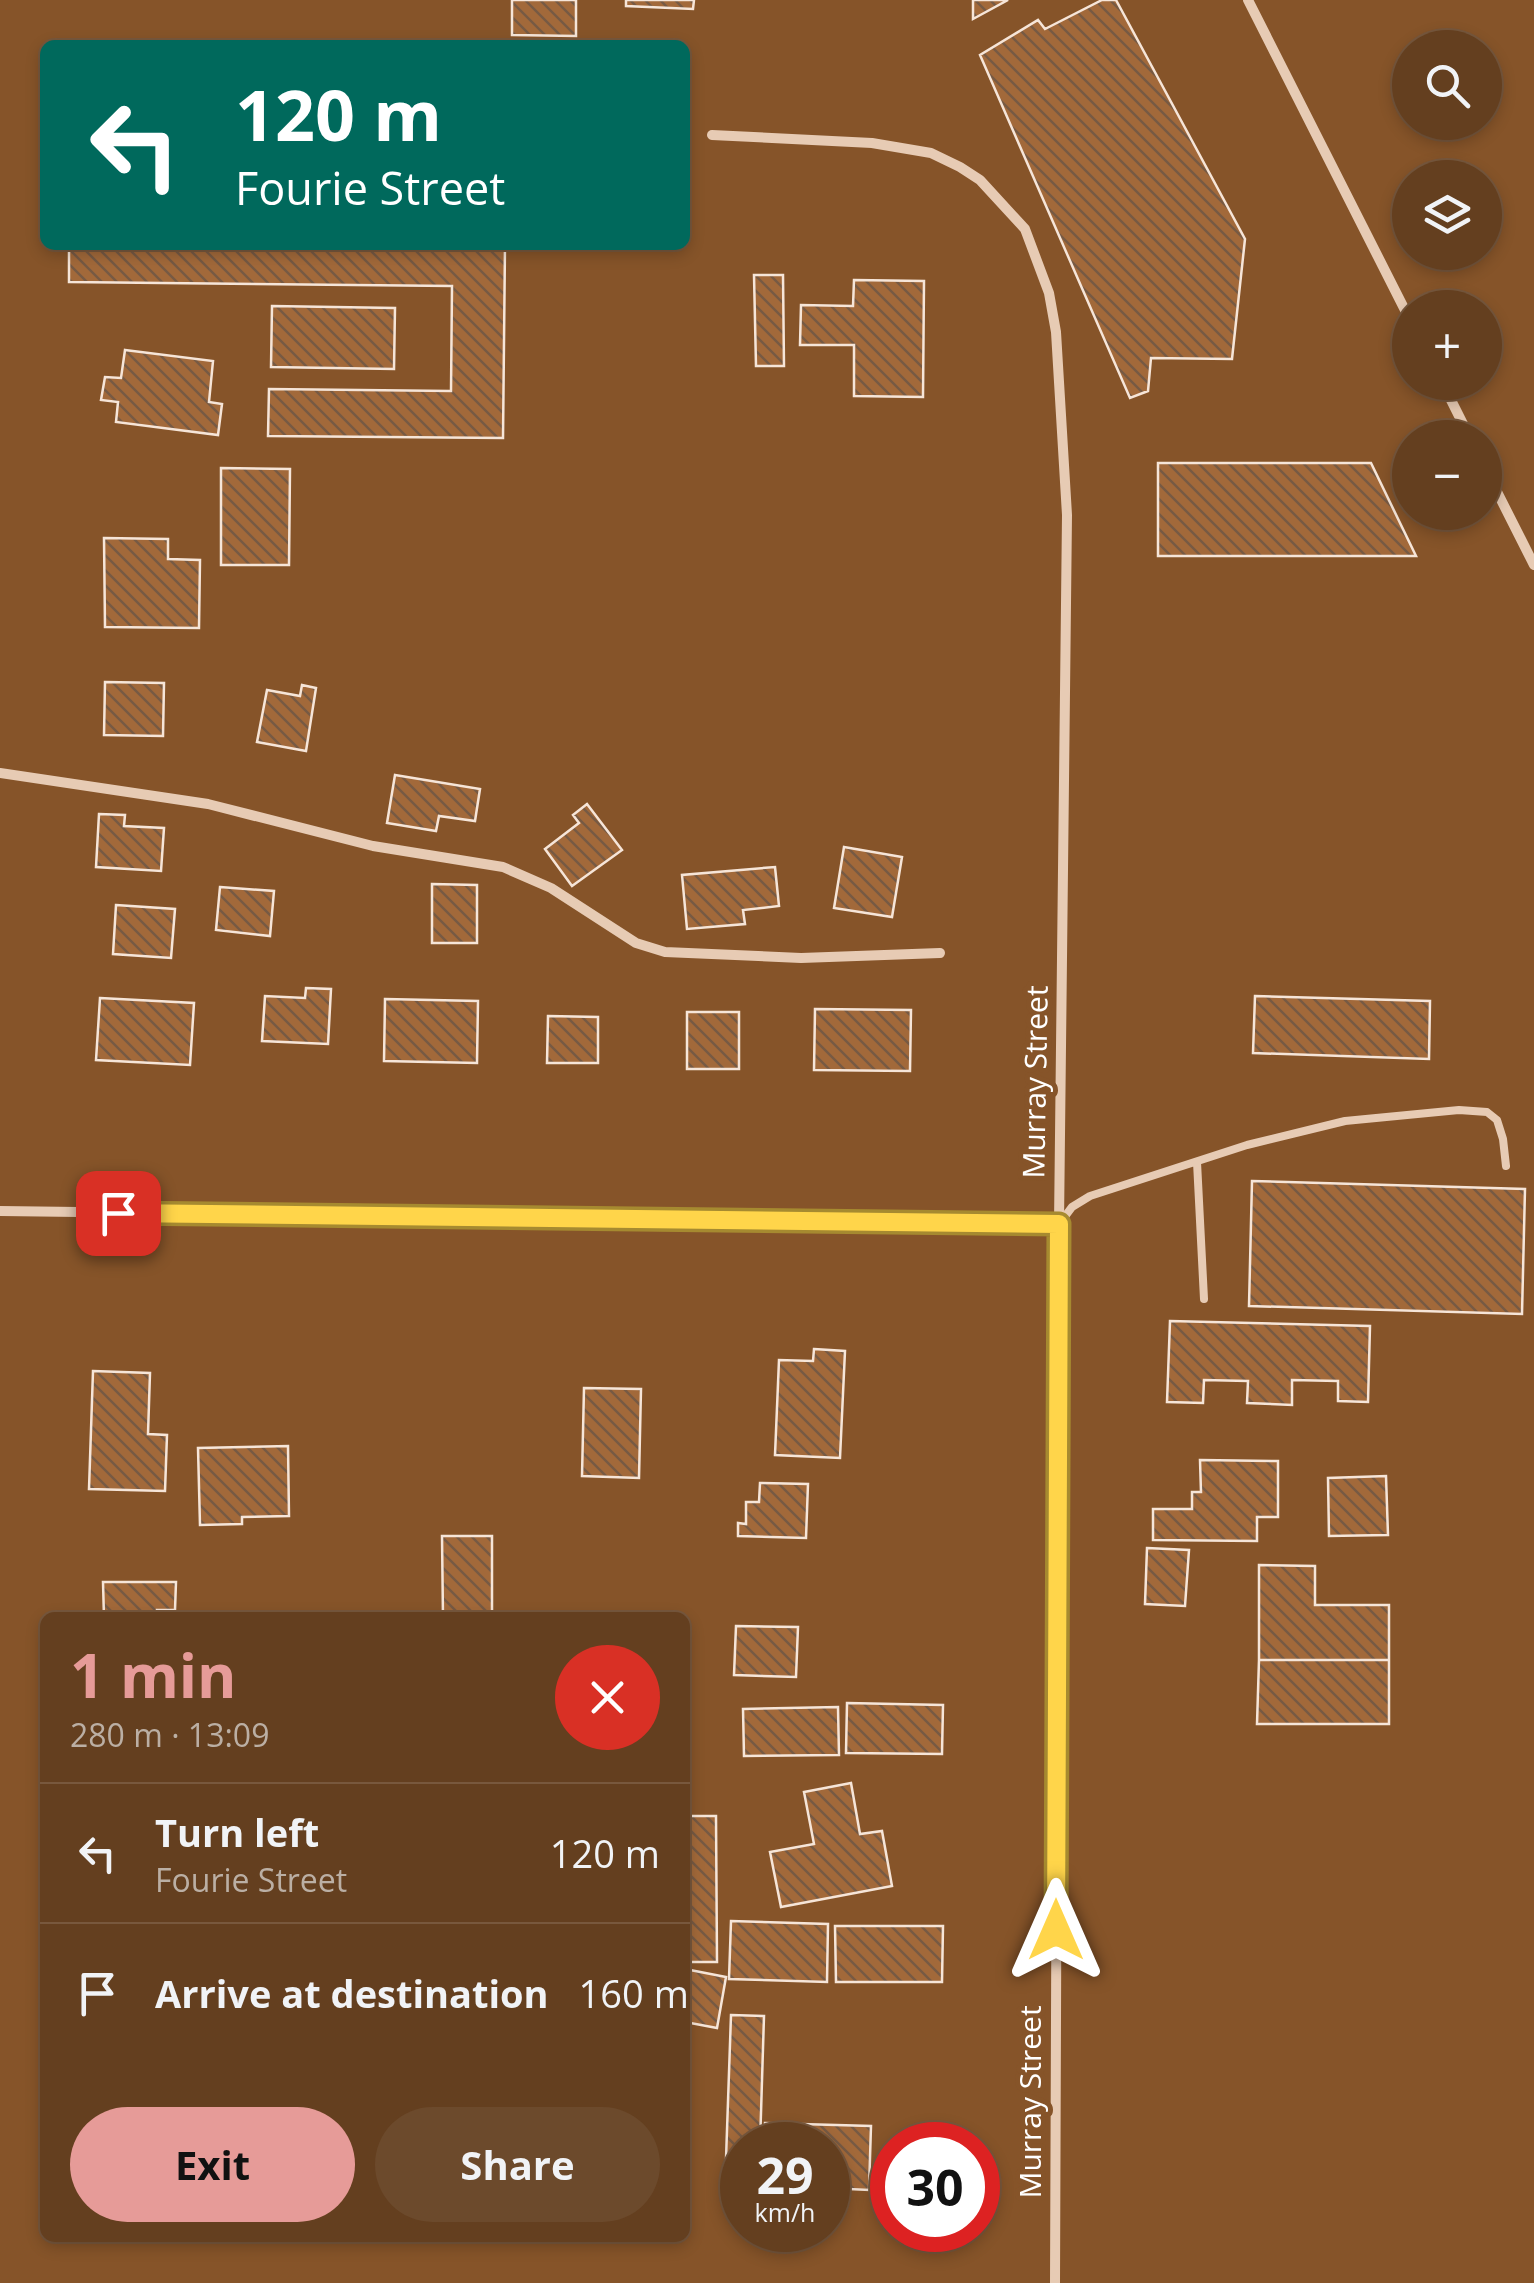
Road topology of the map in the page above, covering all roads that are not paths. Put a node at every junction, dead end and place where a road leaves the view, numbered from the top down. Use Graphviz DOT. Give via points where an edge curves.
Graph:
graph roads {
  1 [pos="1248,0"];
  2 [pos="712,135"];
  3 [pos="1395,290"];
  4 [pos="1502,502"];
  5 [pos="1534,565"];
  6 [pos="0,772"];
  7 [pos="940,954"];
  8 [pos="1196,1162"];
  9 [pos="1506,1166"];
  10 [pos="0,1211"];
  11 [pos="1059,1224"];
  12 [pos="1204,1299"];
  13 [pos="1055,2283"];
  1 -- 3 [label="street"];
  2 -- 11 [label="street, Murray Street" via="872,142 930,153 980,180 1026,230 1040,261 1056,332 1067,515"];
  4 -- 5 [label="street"];
  6 -- 7 [label="street" via="208,804 373,846 503,867 550,888 636,943 665,952 801,958"];
  8 -- 9 [label="lane" via="1344,1121 1459,1110 1487,1112 1497,1120"];
  8 -- 11 [label="lane" via="1090,1196"];
  8 -- 12 [label="lane"];
  10 -- 11 [label="street"];
  11 -- 13 [label="street, Murray Street"];
}
